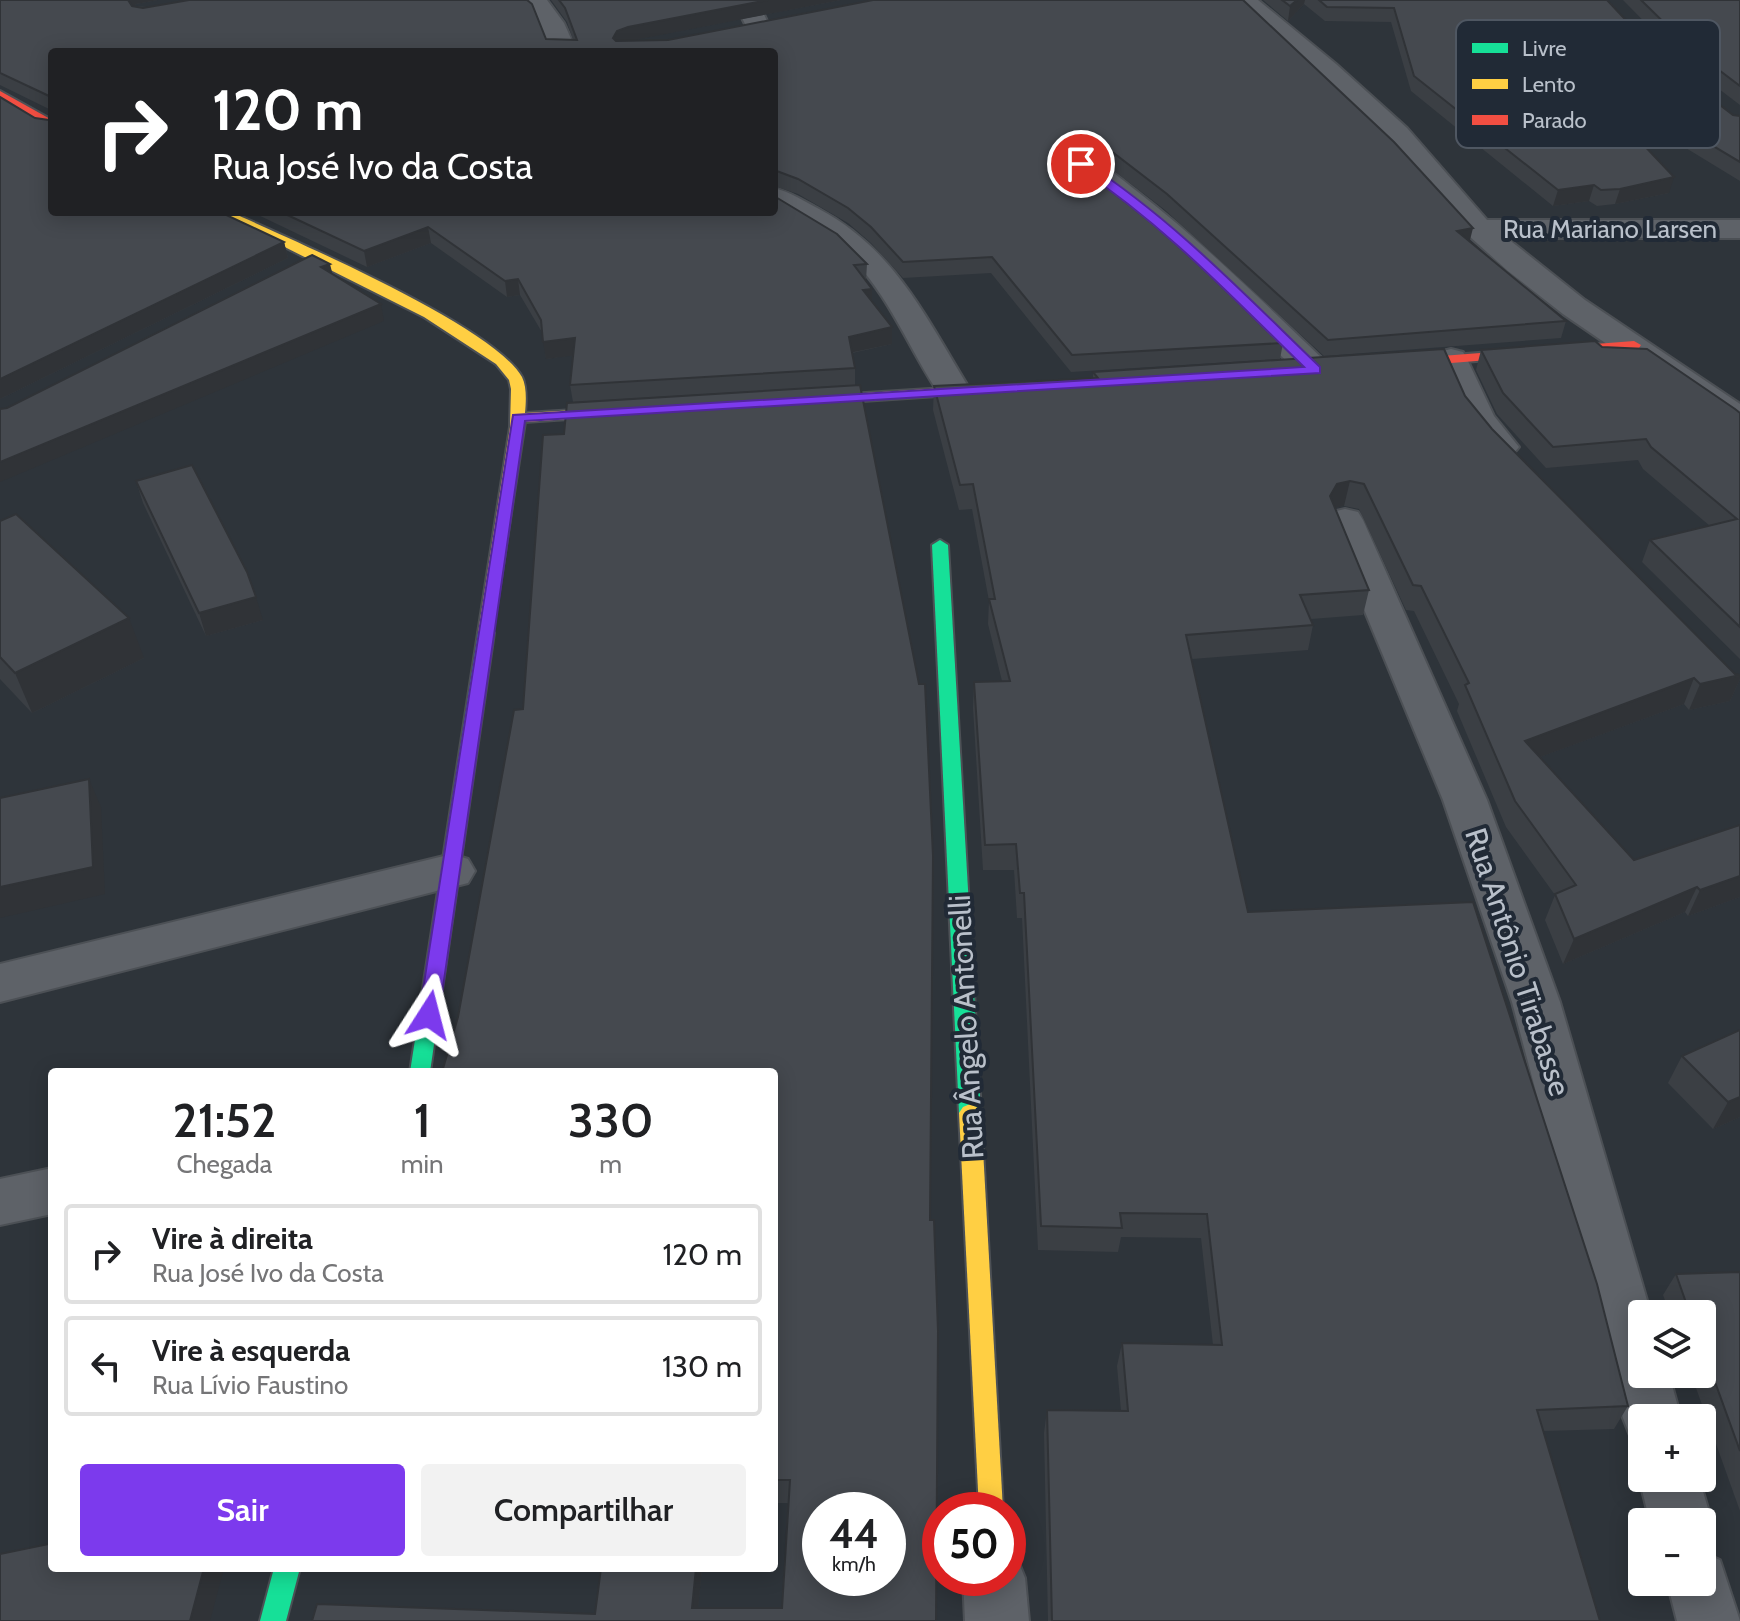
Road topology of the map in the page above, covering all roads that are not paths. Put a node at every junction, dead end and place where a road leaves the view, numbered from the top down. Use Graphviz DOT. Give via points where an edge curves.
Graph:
graph roads {
  1 [pos="532,0"];
  2 [pos="745,0"];
  3 [pos="1243,0"];
  4 [pos="786,21"];
  5 [pos="758,27"];
  6 [pos="727,33"];
  7 [pos="562,48"];
  8 [pos="0,94"];
  9 [pos="48,123"];
  10 [pos="1081,164"];
  11 [pos="778,199"];
  12 [pos="230,216"];
  13 [pos="1479,229"];
  14 [pos="1740,229"];
  15 [pos="316,256"];
  16 [pos="275,277"];
  17 [pos="1634,345"];
  18 [pos="1451,359"];
  19 [pos="1375,366"];
  20 [pos="1323,370"];
  21 [pos="1284,372"];
  22 [pos="1017,388"];
  23 [pos="954,391"];
  24 [pos="783,402"];
  25 [pos="643,410"];
  26 [pos="518,418"];
  27 [pos="1740,420"];
  28 [pos="1521,468"];
  29 [pos="1345,520"];
  30 [pos="940,545"];
  31 [pos="452,871"];
  32 [pos="0,983"];
  33 [pos="421,1068"];
  34 [pos="48,1192"];
  35 [pos="0,1202"];
  36 [pos="1648,1404"];
  37 [pos="990,1492"];
  38 [pos="286,1572"];
  39 [pos="995,1596"];
  40 [pos="1702,1596"];
  41 [pos="273,1621"];
  42 [pos="997,1621"];
  43 [pos="1709,1621"];
  1 -- 7 [label="street" via="543,8"];
  2 -- 5 [label="street"];
  3 -- 13 [label="street" via="1397,134"];
  4 -- 5 [label="street"];
  5 -- 6 [label="street"];
  8 -- 9 [label="street"];
  10 -- 20 [label="street" via="1166,226"];
  11 -- 23 [label="street" via="859,249 887,283"];
  12 -- 15 [label="street"];
  13 -- 14 [label="street, Rua Mariano Larsen"];
  13 -- 17 [label="street" via="1574,307"];
  15 -- 16 [label="street"];
  15 -- 26 [label="street" via="496,355 516,379"];
  17 -- 18 [label="street"];
  17 -- 27 [label="street"];
  18 -- 19 [label="street"];
  18 -- 28 [label="street" via="1478,419"];
  20 -- 21 [label="street"];
  22 -- 23 [label="street"];
  23 -- 24 [label="street"];
  25 -- 26 [label="street"];
  26 -- 31 [label="street"];
  29 -- 36 [label="street, Rua Antônio Tirabasse" via="1465,800 1536,1002"];
  30 -- 37 [label="street, Rua Ângelo Antonelli"];
  31 -- 32 [label="street"];
  31 -- 33 [label="street"];
  34 -- 35 [label="street"];
  38 -- 41 [label="street"];
  39 -- 42 [label="street"];
  40 -- 43 [label="street"];
}
